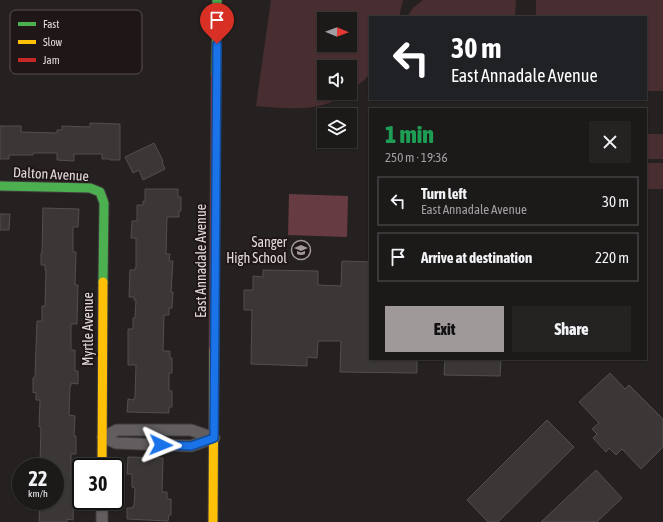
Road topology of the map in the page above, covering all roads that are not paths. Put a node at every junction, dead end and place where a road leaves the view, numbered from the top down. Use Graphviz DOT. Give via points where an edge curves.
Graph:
graph roads {
  1 [pos="217,0"];
  2 [pos="0,186"];
  3 [pos="100,192"];
  4 [pos="102,437"];
  5 [pos="214,438"];
  6 [pos="102,458"];
  7 [pos="102,510"];
  8 [pos="102,522"];
  9 [pos="212,522"];
  1 -- 5 [label="street, East Annadale Avenue"];
  2 -- 3 [label="street, Dalton Avenue" via="90,188"];
  3 -- 4 [label="street, Myrtle Avenue" via="104,204"];
  4 -- 5 [label="street" via="116,443 191,446"];
  4 -- 5 [label="street" via="117,430 192,430"];
  4 -- 6 [label="street, Myrtle Avenue"];
  5 -- 9 [label="street, East Annadale Avenue"];
  7 -- 8 [label="street"];
}
